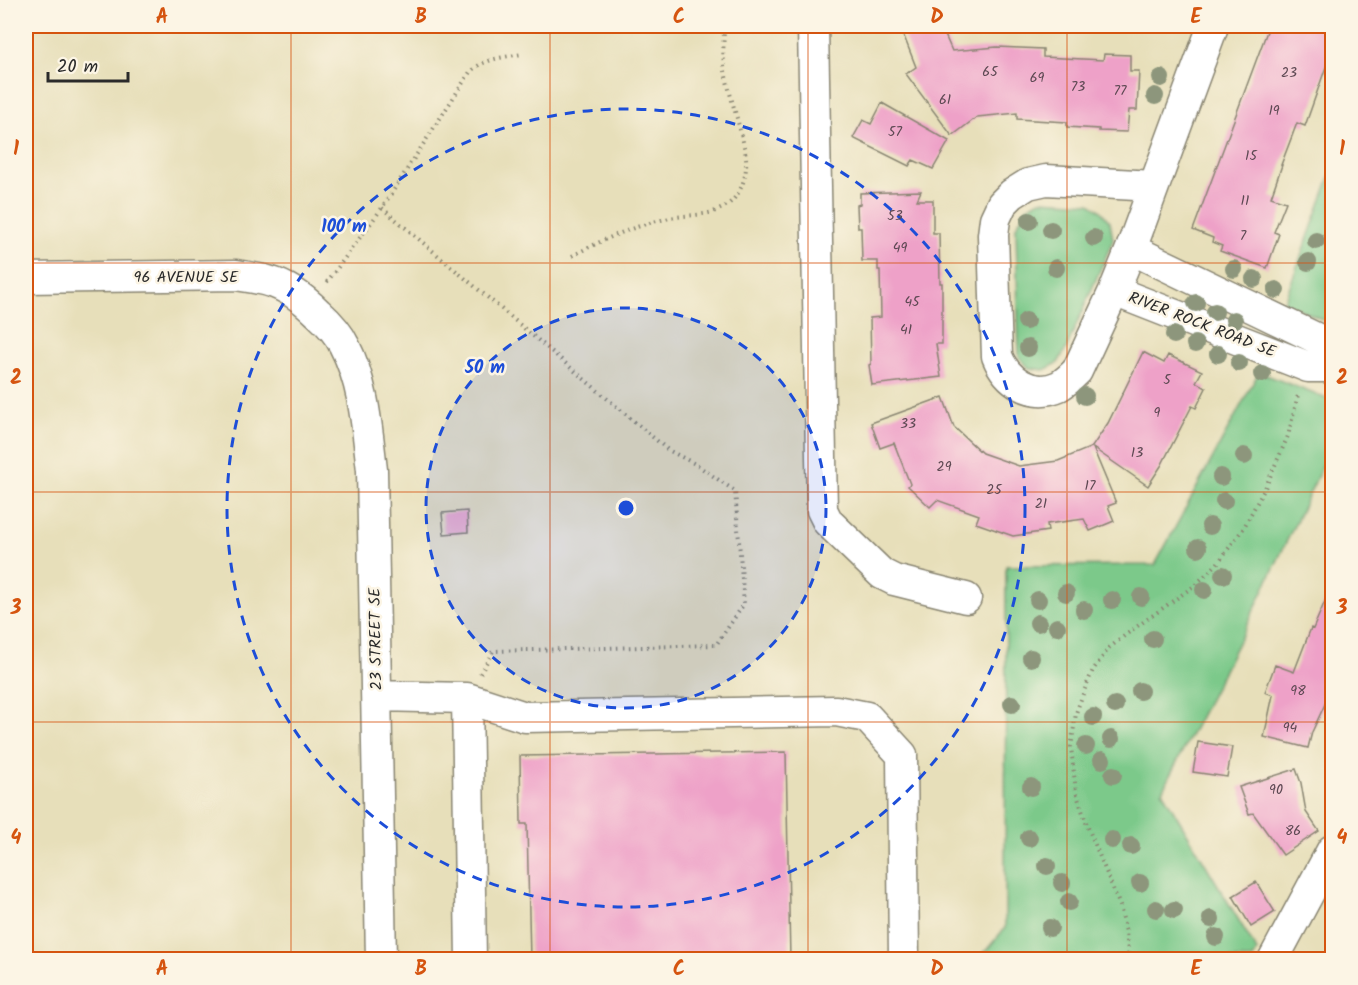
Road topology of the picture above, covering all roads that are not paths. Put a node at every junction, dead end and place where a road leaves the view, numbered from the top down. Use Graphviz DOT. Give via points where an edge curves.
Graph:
graph roads {
  1 [pos="813,26"];
  2 [pos="1213,26"];
  3 [pos="1154,186"];
  4 [pos="1131,249"];
  5 [pos="26,278"];
  6 [pos="1114,291"];
  7 [pos="331,326"];
  8 [pos="1332,356"];
  9 [pos="1332,367"];
  10 [pos="966,598"];
  11 [pos="377,696"];
  12 [pos="467,698"];
  13 [pos="1332,850"];
  14 [pos="381,960"];
  15 [pos="471,960"];
  16 [pos="904,960"];
  17 [pos="1273,960"];
  1 -- 10 [label="street" via="822,510 828,522 882,574"];
  2 -- 3 [label="street, RIVER ROCK ROAD SE"];
  3 -- 4 [label="street, RIVER ROCK ROAD SE"];
  3 -- 6 [label="street" via="1046,180 1028,184 1012,194 995,219 998,356 1007,375 1015,381 1047,389 1069,379 1077,371"];
  4 -- 6 [label="street, RIVER ROCK ROAD SE"];
  4 -- 8 [label="street, RIVER ROCK ROAD SE" via="1318,339"];
  5 -- 7 [label="street, 96 AVENUE SE" via="236,275 269,281 291,291"];
  6 -- 9 [label="street, RIVER ROCK ROAD SE" via="1308,367"];
  7 -- 11 [label="street, 23 STREET SE" via="355,368 365,413 372,470"];
  11 -- 12 [label="street"];
  11 -- 14 [label="street, 23 STREET SE"];
  12 -- 15 [label="street"];
  12 -- 16 [label="street" via="525,717 836,711 867,717 902,755"];
  13 -- 17 [label="street"];
}
